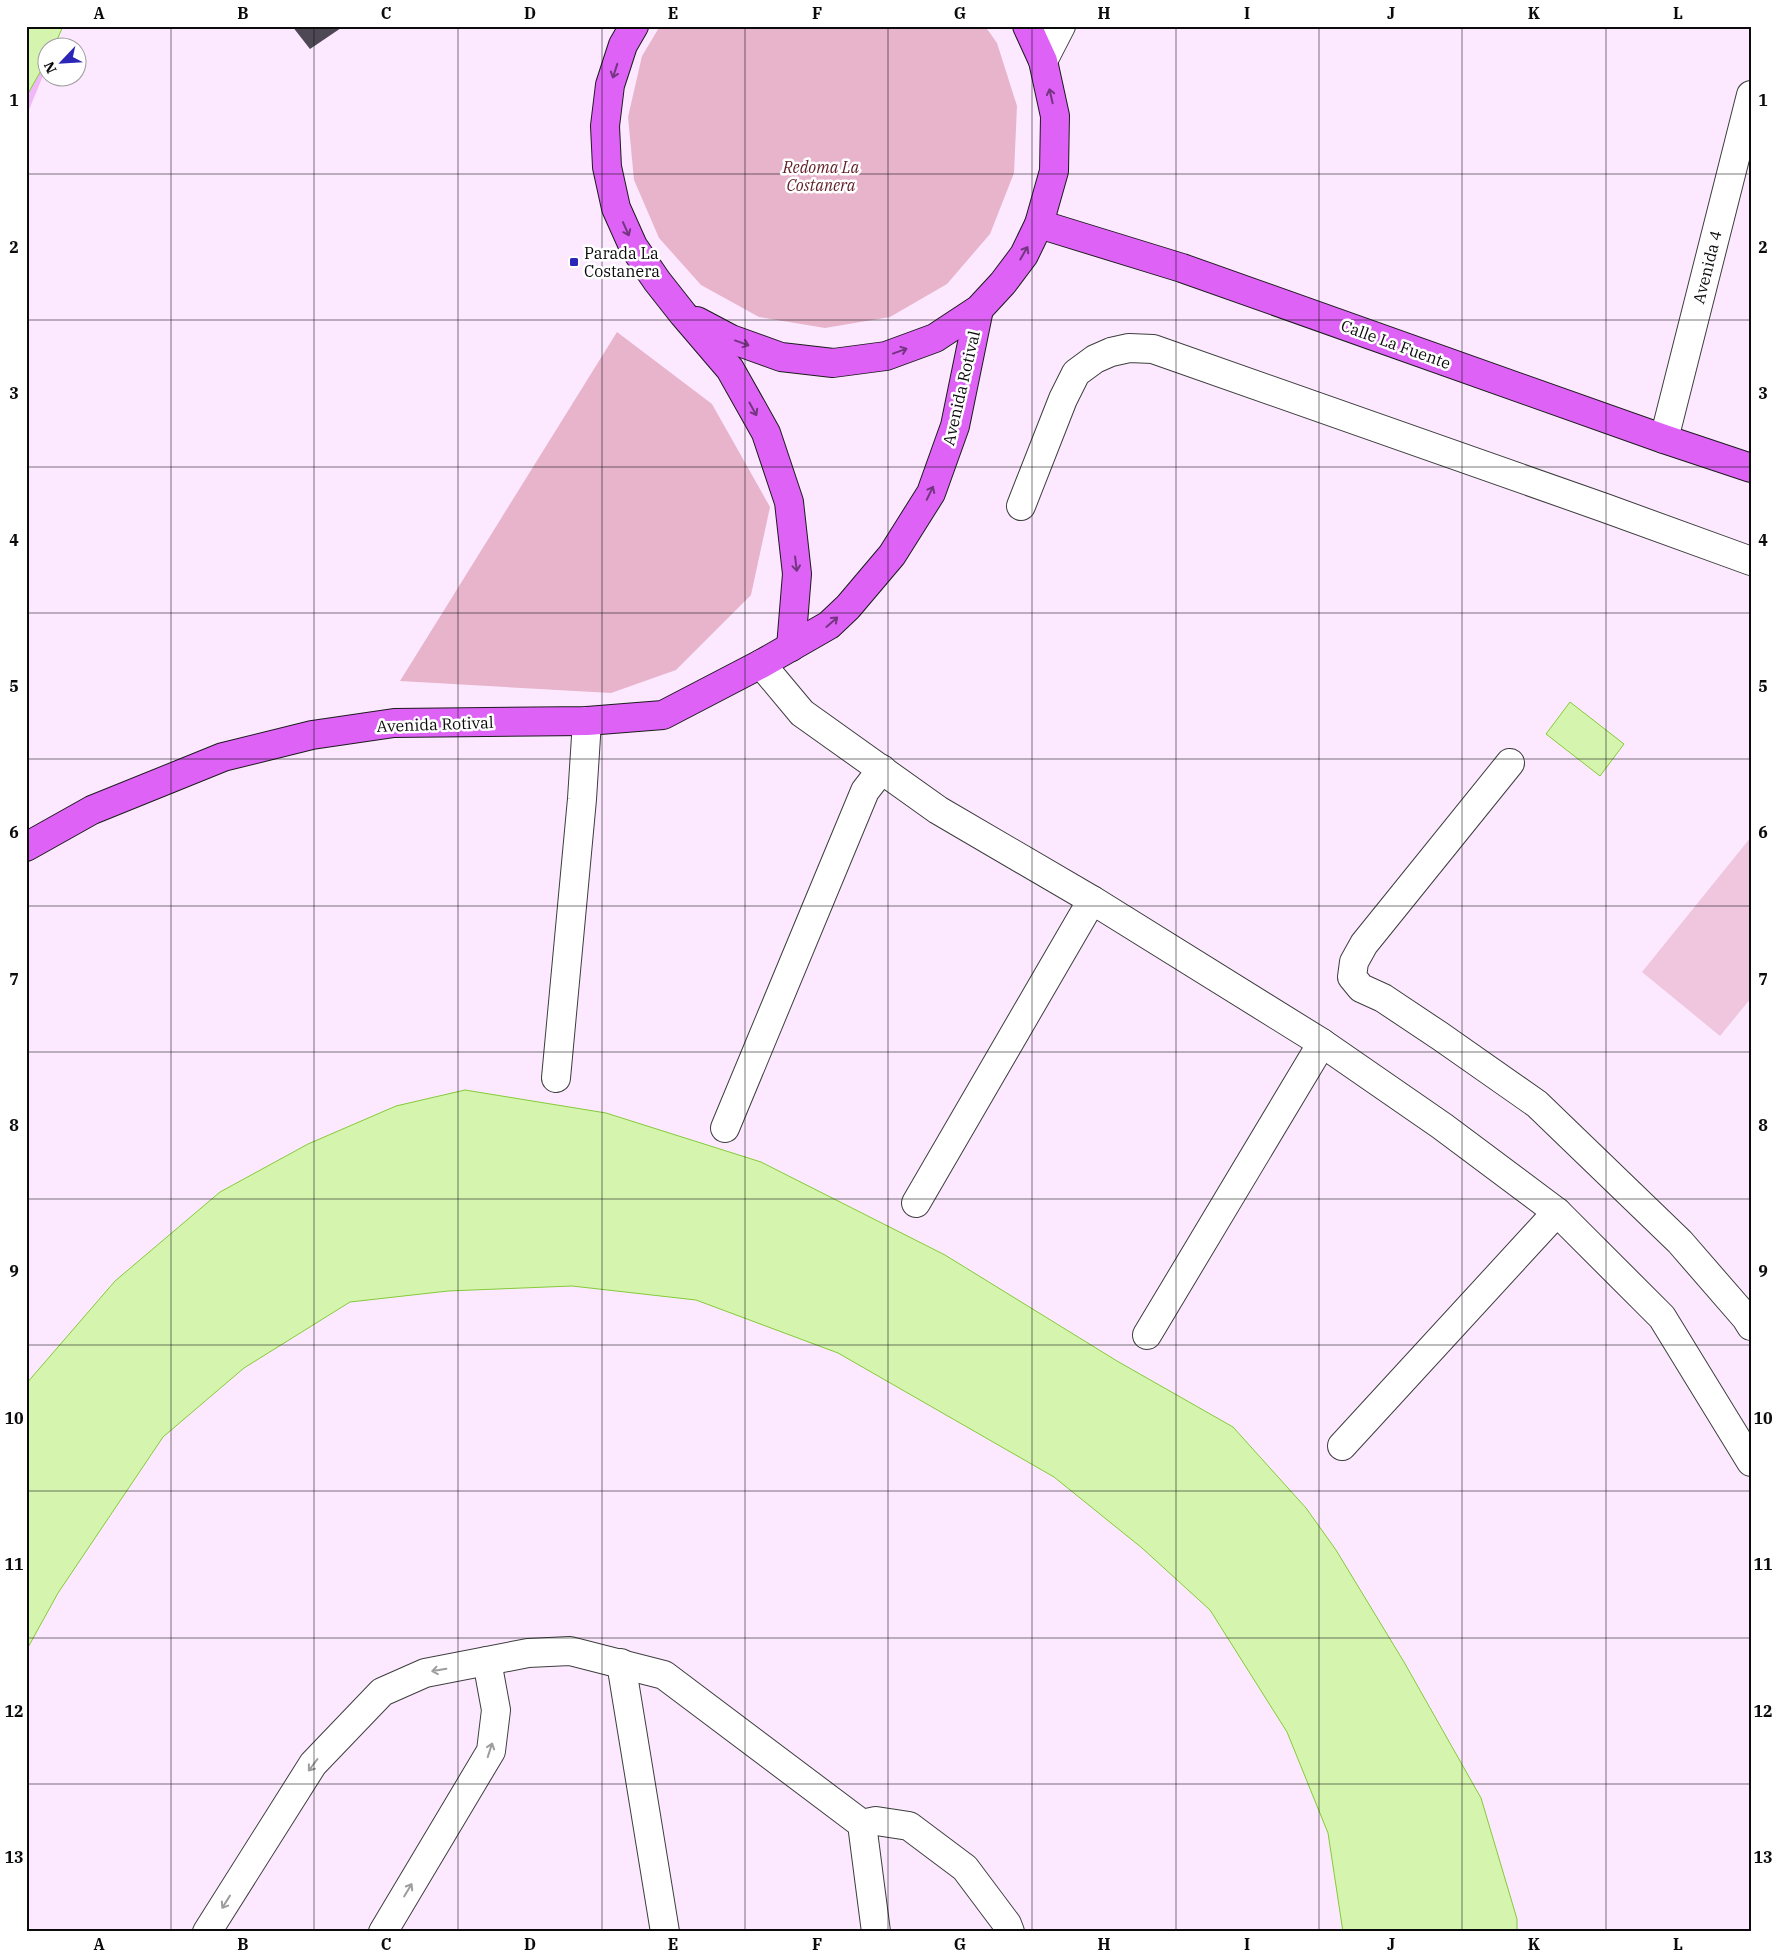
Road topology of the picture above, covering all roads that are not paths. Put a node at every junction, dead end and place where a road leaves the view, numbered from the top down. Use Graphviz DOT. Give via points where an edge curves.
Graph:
graph roads {
  1 [pos="634,26"];
  2 [pos="1027,26"];
  3 [pos="1061,26"];
  4 [pos="1043,61"];
  5 [pos="1751,95"];
  6 [pos="1039,224"];
  7 [pos="979,309"];
  8 [pos="683,314"];
  9 [pos="1664,439"];
  10 [pos="1751,468"];
  11 [pos="1020,506"];
  12 [pos="1751,561"];
  13 [pos="791,647"];
  14 [pos="761,664"];
  15 [pos="587,721"];
  16 [pos="1510,763"];
  17 [pos="882,769"];
  18 [pos="26,847"];
  19 [pos="1092,900"];
  20 [pos="1322,1043"];
  21 [pos="556,1078"];
  22 [pos="725,1128"];
  23 [pos="916,1204"];
  24 [pos="1557,1212"];
  25 [pos="1751,1326"];
  26 [pos="1147,1335"];
  27 [pos="1342,1446"];
  28 [pos="1751,1462"];
  29 [pos="487,1661"];
  30 [pos="621,1664"];
  31 [pos="862,1824"];
  32 [pos="207,1932"];
  33 [pos="383,1932"];
  34 [pos="665,1932"];
  35 [pos="876,1932"];
  36 [pos="1010,1932"];
  1 -- 8 [label="main road, one-way" via="623,45 610,85 605,126 607,167 616,208 634,246"];
  2 -- 4 [label="main road"];
  3 -- 4 [label="street"];
  6 -- 4 [label="main road, one-way" via="1054,171 1056,116"];
  5 -- 9 [label="street, Avenida 4"];
  7 -- 6 [label="main road, one-way" via="1024,255"];
  6 -- 9 [label="main road, Calle La Fuente" via="1182,268"];
  8 -- 7 [label="main road, one-way" via="731,339 781,357 833,364 886,356 935,338"];
  13 -- 7 [label="main road, Avenida Rotival, one-way" via="829,625 848,607 892,555 931,493 955,426"];
  8 -- 13 [label="main road, one-way" via="730,369 766,433 786,494 797,574"];
  9 -- 10 [label="main road, Calle La Fuente"];
  11 -- 12 [label="street" via="1076,373 1111,352 1130,348 1153,349"];
  13 -- 14 [label="main road, Avenida Rotival"];
  14 -- 15 [label="main road, Avenida Rotival" via="663,715"];
  14 -- 17 [label="street" via="802,712"];
  15 -- 18 [label="main road, Avenida Rotival" via="394,723 312,735 223,757 92,810"];
  15 -- 21 [label="street"];
  16 -- 25 [label="street" via="1364,944 1354,962 1352,977 1361,988 1383,998 1537,1104 1680,1242"];
  17 -- 19 [label="street" via="938,810"];
  17 -- 22 [label="street" via="865,791"];
  19 -- 20 [label="street"];
  19 -- 23 [label="street"];
  20 -- 24 [label="street" via="1442,1126"];
  20 -- 26 [label="street"];
  24 -- 27 [label="street"];
  24 -- 28 [label="street" via="1662,1317"];
  29 -- 30 [label="street" via="528,1653 570,1651"];
  29 -- 32 [label="street, one-way" via="426,1673 382,1692 313,1764"];
  33 -- 29 [label="street, one-way" via="491,1751 496,1710"];
  30 -- 31 [label="street" via="664,1675"];
  30 -- 34 [label="street"];
  31 -- 35 [label="street"];
  31 -- 36 [label="street" via="876,1821 909,1826 965,1868"];
}
